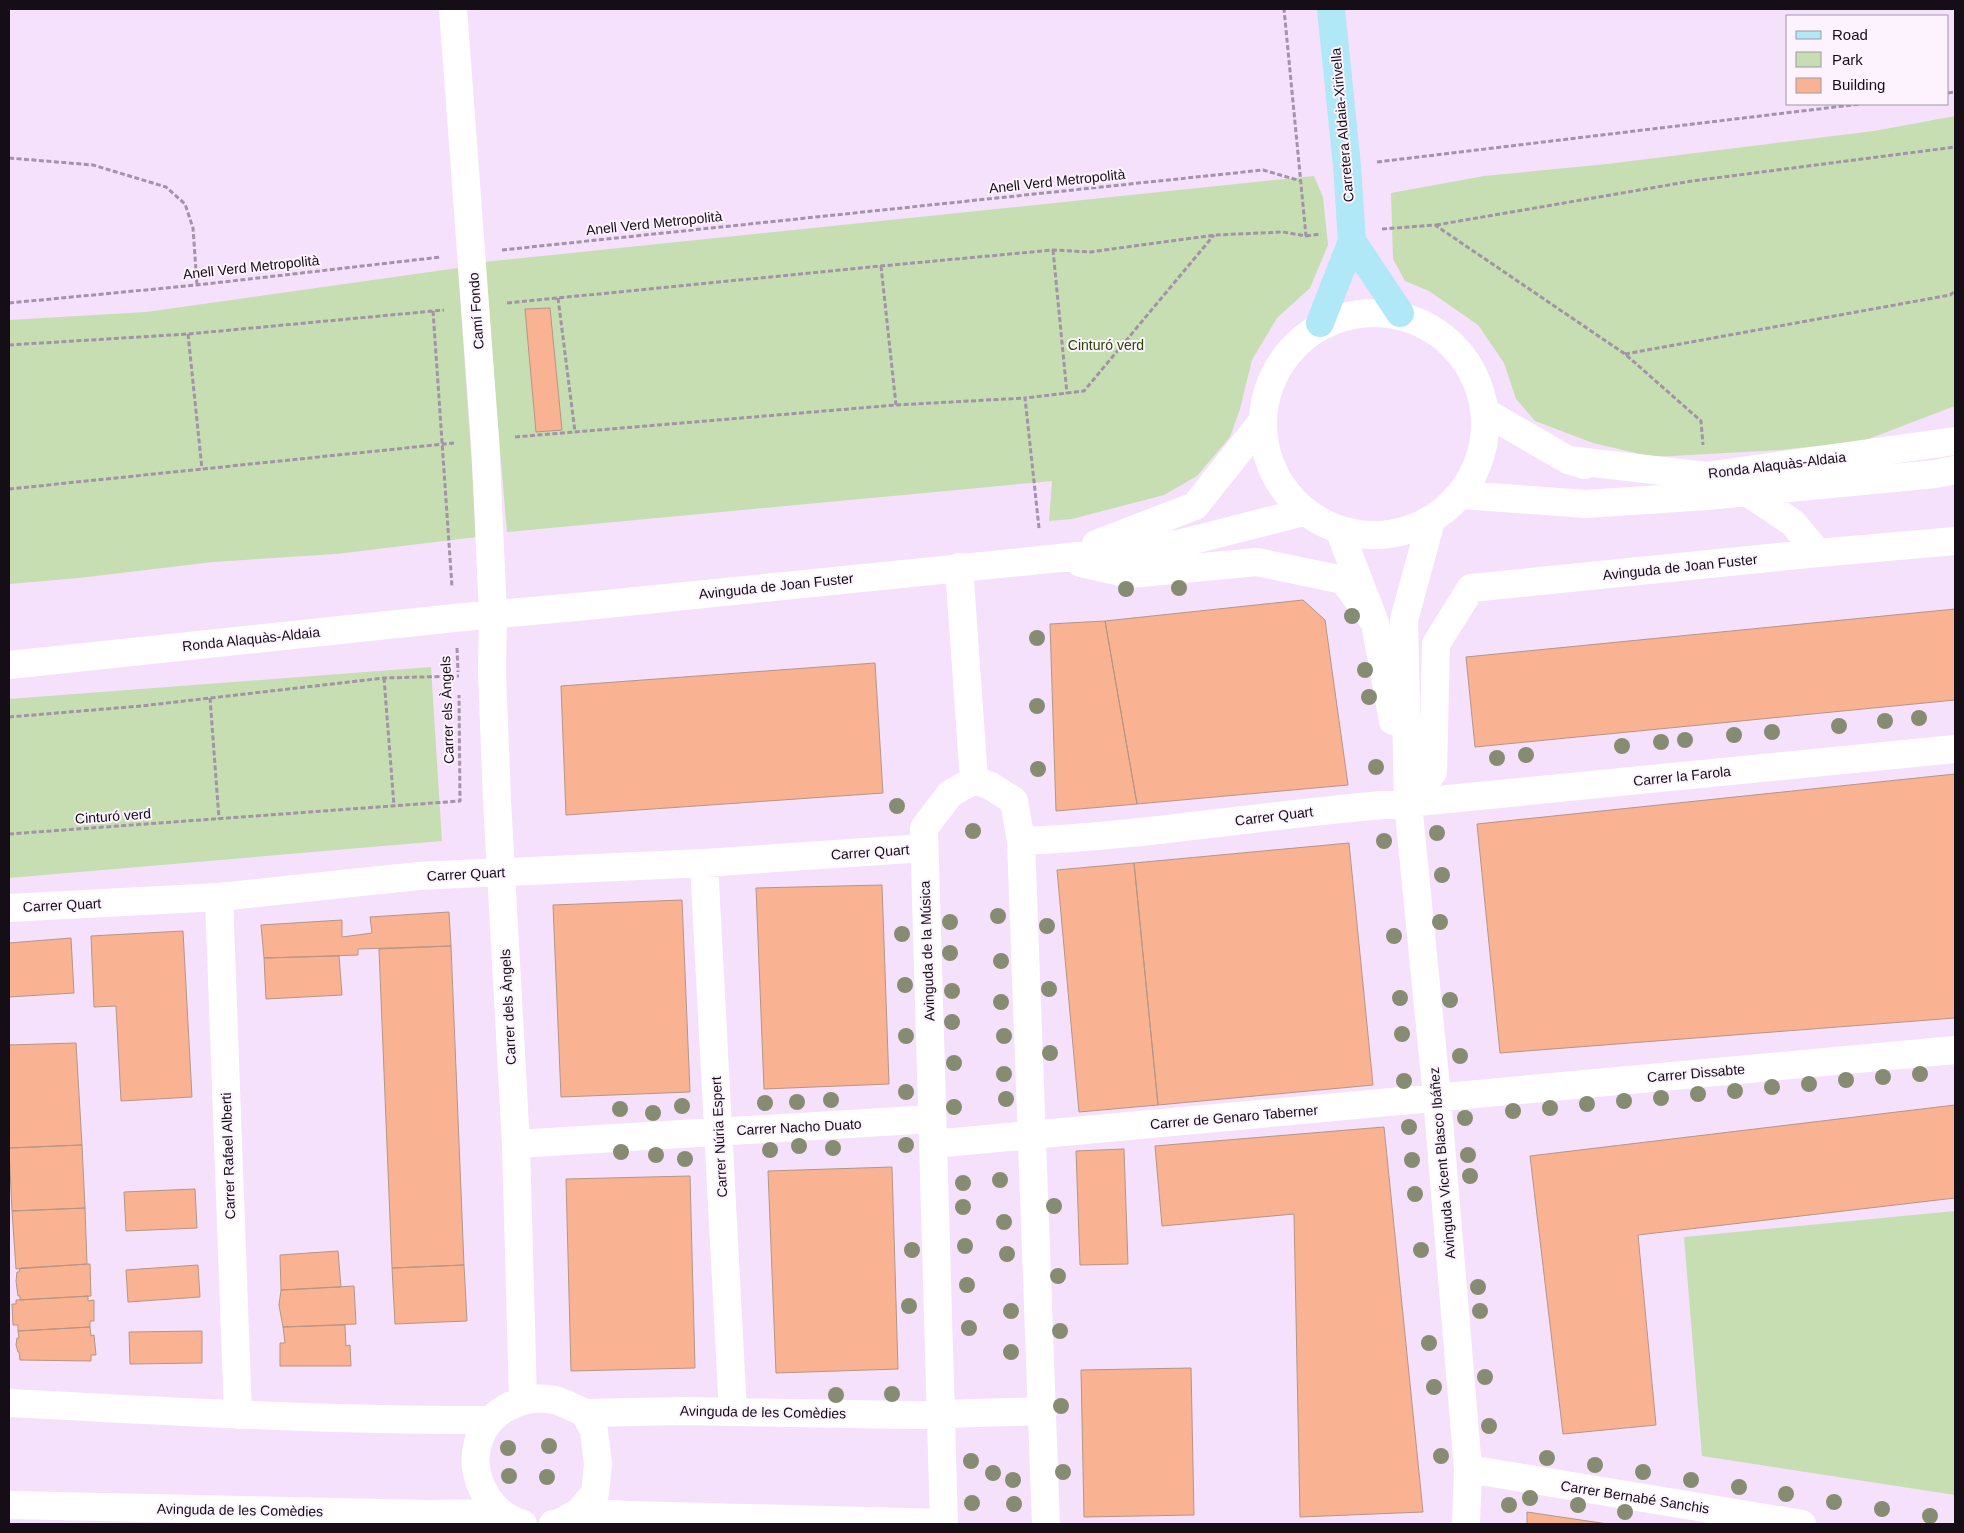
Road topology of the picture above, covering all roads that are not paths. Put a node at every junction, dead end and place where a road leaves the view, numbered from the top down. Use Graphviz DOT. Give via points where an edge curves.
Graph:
graph roads {
  1 [pos="453,9"];
  2 [pos="1331,9"];
  3 [pos="1351,236"];
  4 [pos="1400,313"];
  5 [pos="1320,323"];
  6 [pos="1487,413"];
  7 [pos="1261,423"];
  8 [pos="1955,441"];
  9 [pos="1955,470"];
  10 [pos="1702,486"];
  11 [pos="1747,492"];
  12 [pos="1462,495"];
  13 [pos="1304,512"];
  14 [pos="1431,522"];
  15 [pos="1340,532"];
  16 [pos="1955,541"];
  17 [pos="1818,553"];
  18 [pos="1051,559"];
  19 [pos="960,567"];
  20 [pos="492,614"];
  21 [pos="1375,623"];
  22 [pos="9,665"];
  23 [pos="1955,748"];
  24 [pos="974,780"];
  25 [pos="1408,803"];
  26 [pos="1021,841"];
  27 [pos="924,848"];
  28 [pos="704,862"];
  29 [pos="501,872"];
  30 [pos="219,897"];
  31 [pos="9,908"];
  32 [pos="1955,1050"];
  33 [pos="1437,1097"];
  34 [pos="718,1132"];
  35 [pos="933,1132"];
  36 [pos="1032,1135"];
  37 [pos="516,1144"];
  38 [pos="524,1400"];
  39 [pos="9,1403"];
  40 [pos="1043,1411"];
  41 [pos="733,1412"];
  42 [pos="585,1413"];
  43 [pos="941,1414"];
  44 [pos="238,1415"];
  45 [pos="490,1420"];
  46 [pos="1468,1469"];
  47 [pos="9,1505"];
  48 [pos="579,1512"];
  49 [pos="512,1519"];
  50 [pos="944,1523"];
  51 [pos="552,1524"];
  52 [pos="1046,1524"];
  53 [pos="1466,1524"];
  54 [pos="1802,1524"];
  1 -- 20 [label="street, Camí Fondo" via="485,440"];
  2 -- 3 [label="main road, Carretera Aldaia-Xirivella"];
  3 -- 4 [label="main road"];
  3 -- 5 [label="main road, Carretera Aldaia-Xirivella"];
  4 -- 5 [label="street" via="1358,311"];
  4 -- 6 [label="street" via="1465,355"];
  5 -- 7 [label="street" via="1277,365"];
  6 -- 10 [label="street, Ronda Alaquàs-Aldaia" via="1568,460"];
  6 -- 12 [label="street" via="1482,459"];
  7 -- 13 [label="street" via="1273,474"];
  7 -- 18 [label="street, Avinguda de Joan Fuster" via="1195,506"];
  8 -- 10 [label="street, Ronda Alaquàs-Aldaia"];
  9 -- 11 [label="street, Ronda Alaquàs-Aldaia"];
  10 -- 11 [label="street, Ronda Alaquàs-Aldaia"];
  10 -- 12 [label="street, Ronda Alaquàs-Aldaia" via="1586,504"];
  11 -- 17 [label="street, Ronda Alaquàs-Aldaia" via="1793,523"];
  12 -- 14 [label="street"];
  13 -- 15 [label="street"];
  13 -- 18 [label="street, Avinguda de Joan Fuster" via="1178,544"];
  14 -- 15 [label="street" via="1394,535"];
  14 -- 25 [label="street, Avinguda Vicent Blasco Ibáñez" via="1404,620"];
  15 -- 21 [label="street, Avinguda Vicent Blasco Ibáñez"];
  16 -- 17 [label="street, Avinguda de Joan Fuster"];
  17 -- 25 [label="street, Avinguda de Joan Fuster" via="1471,588 1436,644 1433,772"];
  18 -- 19 [label="street, Avinguda de Joan Fuster"];
  18 -- 21 [label="street, Avinguda de Joan Fuster" via="1130,574 1257,562 1343,580"];
  19 -- 20 [label="street, Avinguda de Joan Fuster"];
  19 -- 24 [label="street"];
  20 -- 22 [label="street, Ronda Alaquàs-Aldaia"];
  20 -- 29 [label="street, Carrer dels Àngels"];
  21 -- 25 [label="street, Avinguda Vicent Blasco Ibáñez"];
  23 -- 25 [label="street, Carrer la Farola"];
  24 -- 26 [label="street" via="992,786 1014,801"];
  24 -- 27 [label="street, Avinguda de la Música" via="950,794 924,828"];
  25 -- 26 [label="street, Carrer Quart" via="1078,838"];
  25 -- 33 [label="street, Avinguda Vicent Blasco Ibáñez"];
  26 -- 36 [label="street"];
  27 -- 28 [label="street, Carrer Quart"];
  27 -- 35 [label="street, Avinguda de la Música"];
  28 -- 29 [label="street, Carrer Quart"];
  28 -- 34 [label="street, Carrer Núria Espert"];
  29 -- 30 [label="street, Carrer Quart" via="418,876"];
  29 -- 37 [label="street, Carrer dels Àngels"];
  30 -- 31 [label="street, Carrer Quart"];
  30 -- 44 [label="street, Carrer Rafael Alberti"];
  32 -- 33 [label="street, Carrer Dissabte"];
  33 -- 36 [label="street, Carrer de Genaro Taberner"];
  33 -- 46 [label="street, Avinguda Vicent Blasco Ibáñez"];
  34 -- 35 [label="street, Carrer Nacho Duato"];
  34 -- 37 [label="street, Carrer Nacho Duato"];
  34 -- 41 [label="street, Carrer Núria Espert"];
  35 -- 36 [label="street"];
  35 -- 43 [label="street, Avinguda de la Música"];
  36 -- 40 [label="street"];
  37 -- 38 [label="street, Carrer dels Àngels"];
  38 -- 42 [label="street" via="553,1400"];
  38 -- 45 [label="street" via="498,1412"];
  39 -- 44 [label="street"];
  40 -- 43 [label="street"];
  40 -- 52 [label="street"];
  41 -- 42 [label="street, Avinguda de les Comèdies"];
  41 -- 43 [label="street, Avinguda de les Comèdies"];
  42 -- 48 [label="street" via="594,1432 598,1464 595,1493"];
  43 -- 50 [label="street, Avinguda de la Música"];
  44 -- 45 [label="street"];
  45 -- 49 [label="street" via="478,1442 476,1462 481,1490"];
  46 -- 53 [label="street, Avinguda Vicent Blasco Ibáñez"];
  46 -- 54 [label="street, Carrer Bernabé Sanchis"];
  47 -- 49 [label="street, Avinguda de les Comèdies" via="427,1514"];
  48 -- 50 [label="street"];
  48 -- 51 [label="street"];
}
